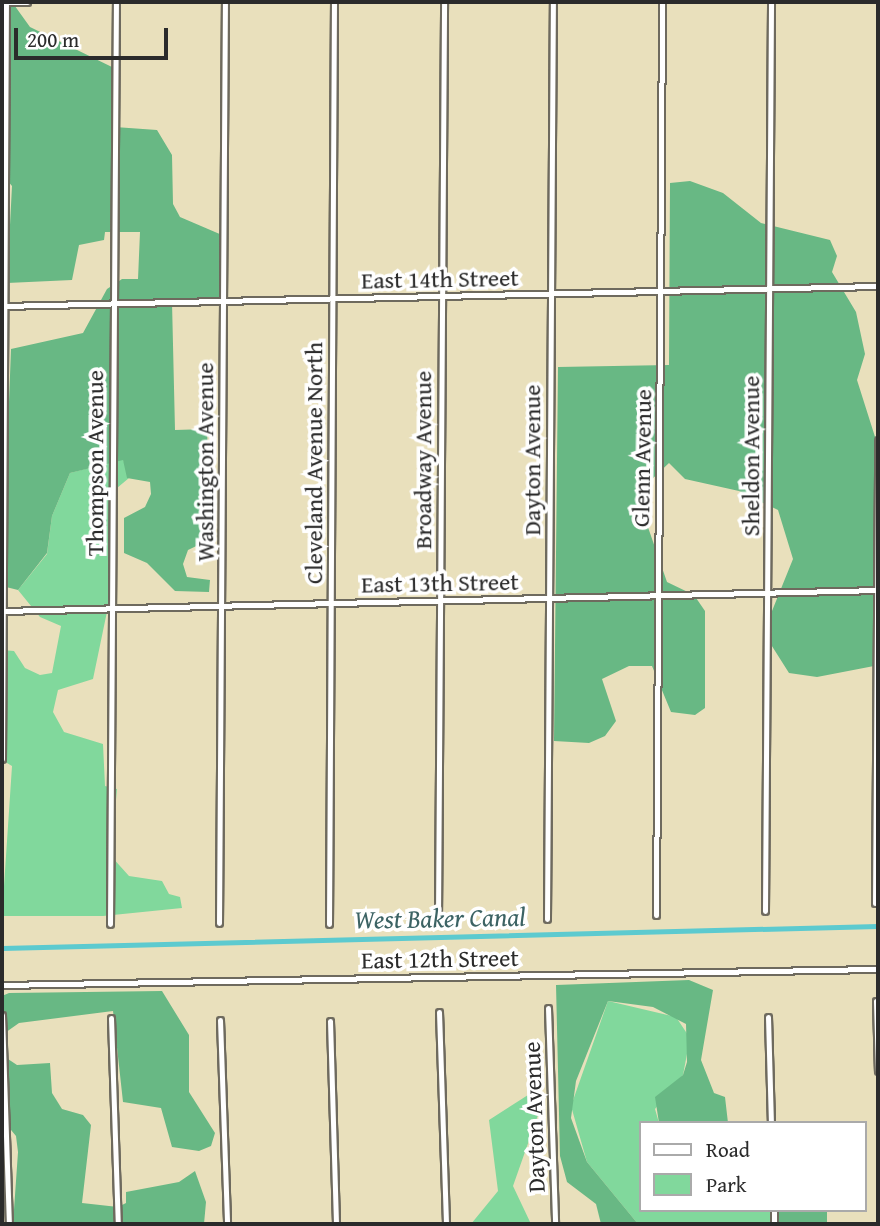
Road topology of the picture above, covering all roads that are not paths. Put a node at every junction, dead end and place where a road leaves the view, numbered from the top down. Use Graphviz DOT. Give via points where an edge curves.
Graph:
graph roads {
  1 [pos="5,2"];
  2 [pos="27,2"];
  3 [pos="116,2"];
  4 [pos="225,2"];
  5 [pos="334,2"];
  6 [pos="443,2"];
  7 [pos="553,2"];
  8 [pos="662,2"];
  9 [pos="771,2"];
  10 [pos="878,286"];
  11 [pos="770,289"];
  12 [pos="660,291"];
  13 [pos="551,293"];
  14 [pos="442,296"];
  15 [pos="332,299"];
  16 [pos="223,302"];
  17 [pos="114,304"];
  18 [pos="3,306"];
  19 [pos="878,440"];
  20 [pos="878,590"];
  21 [pos="768,593"];
  22 [pos="658,596"];
  23 [pos="549,598"];
  24 [pos="439,601"];
  25 [pos="330,603"];
  26 [pos="221,606"];
  27 [pos="112,609"];
  28 [pos="2,611"];
  29 [pos="2,759"];
  30 [pos="875,903"];
  31 [pos="765,911"];
  32 [pos="656,915"];
  33 [pos="438,918"];
  34 [pos="547,919"];
  35 [pos="219,923"];
  36 [pos="110,924"];
  37 [pos="329,924"];
  38 [pos="878,970"];
  39 [pos="2,985"];
  40 [pos="876,1001"];
  41 [pos="548,1008"];
  42 [pos="439,1013"];
  43 [pos="2,1016"];
  44 [pos="768,1017"];
  45 [pos="111,1018"];
  46 [pos="220,1020"];
  47 [pos="330,1021"];
  48 [pos="878,1071"];
  49 [pos="771,1121"];
  50 [pos="9,1224"];
  51 [pos="118,1224"];
  52 [pos="227,1224"];
  53 [pos="337,1224"];
  54 [pos="446,1224"];
  55 [pos="555,1224"];
  1 -- 2 [label="street"];
  1 -- 18 [label="street"];
  3 -- 17 [label="street, Thompson Avenue"];
  4 -- 16 [label="street, Washington Avenue"];
  5 -- 15 [label="street, Cleveland Avenue North"];
  6 -- 14 [label="street, Broadway Avenue"];
  7 -- 13 [label="street, Dayton Avenue"];
  8 -- 12 [label="street, Glenn Avenue"];
  9 -- 11 [label="street, Sheldon Avenue"];
  10 -- 11 [label="street, East 14th Street"];
  11 -- 12 [label="street, East 14th Street"];
  11 -- 21 [label="street, Sheldon Avenue"];
  12 -- 13 [label="street, East 14th Street"];
  12 -- 22 [label="street, Glenn Avenue"];
  13 -- 14 [label="street, East 14th Street"];
  13 -- 23 [label="street, Dayton Avenue"];
  14 -- 15 [label="street, East 14th Street"];
  14 -- 24 [label="street, Broadway Avenue"];
  15 -- 16 [label="street, East 14th Street"];
  15 -- 25 [label="street, Cleveland Avenue North"];
  16 -- 17 [label="street, East 14th Street"];
  16 -- 26 [label="street, Washington Avenue"];
  17 -- 18 [label="street, East 14th Street"];
  17 -- 27 [label="street, Thompson Avenue"];
  18 -- 28 [label="street"];
  19 -- 20 [label="street"];
  20 -- 21 [label="street, East 13th Street"];
  20 -- 30 [label="street"];
  21 -- 22 [label="street, East 13th Street"];
  21 -- 31 [label="street, Sheldon Avenue"];
  22 -- 23 [label="street, East 13th Street"];
  22 -- 32 [label="street, Glenn Avenue"];
  23 -- 24 [label="street, East 13th Street"];
  23 -- 34 [label="street, Dayton Avenue"];
  24 -- 25 [label="street, East 13th Street"];
  24 -- 33 [label="street, Broadway Avenue"];
  25 -- 26 [label="street, East 13th Street"];
  25 -- 37 [label="street, Cleveland Avenue North"];
  26 -- 27 [label="street, East 13th Street"];
  26 -- 35 [label="street, Washington Avenue"];
  27 -- 28 [label="street, East 13th Street"];
  27 -- 36 [label="street, Thompson Avenue"];
  28 -- 29 [label="street"];
  38 -- 39 [label="street, East 12th Street"];
  40 -- 48 [label="street"];
  41 -- 55 [label="street, Dayton Avenue"];
  42 -- 54 [label="street"];
  43 -- 50 [label="street"];
  44 -- 49 [label="street"];
  45 -- 51 [label="street"];
  46 -- 52 [label="street"];
  47 -- 53 [label="street"];
}
